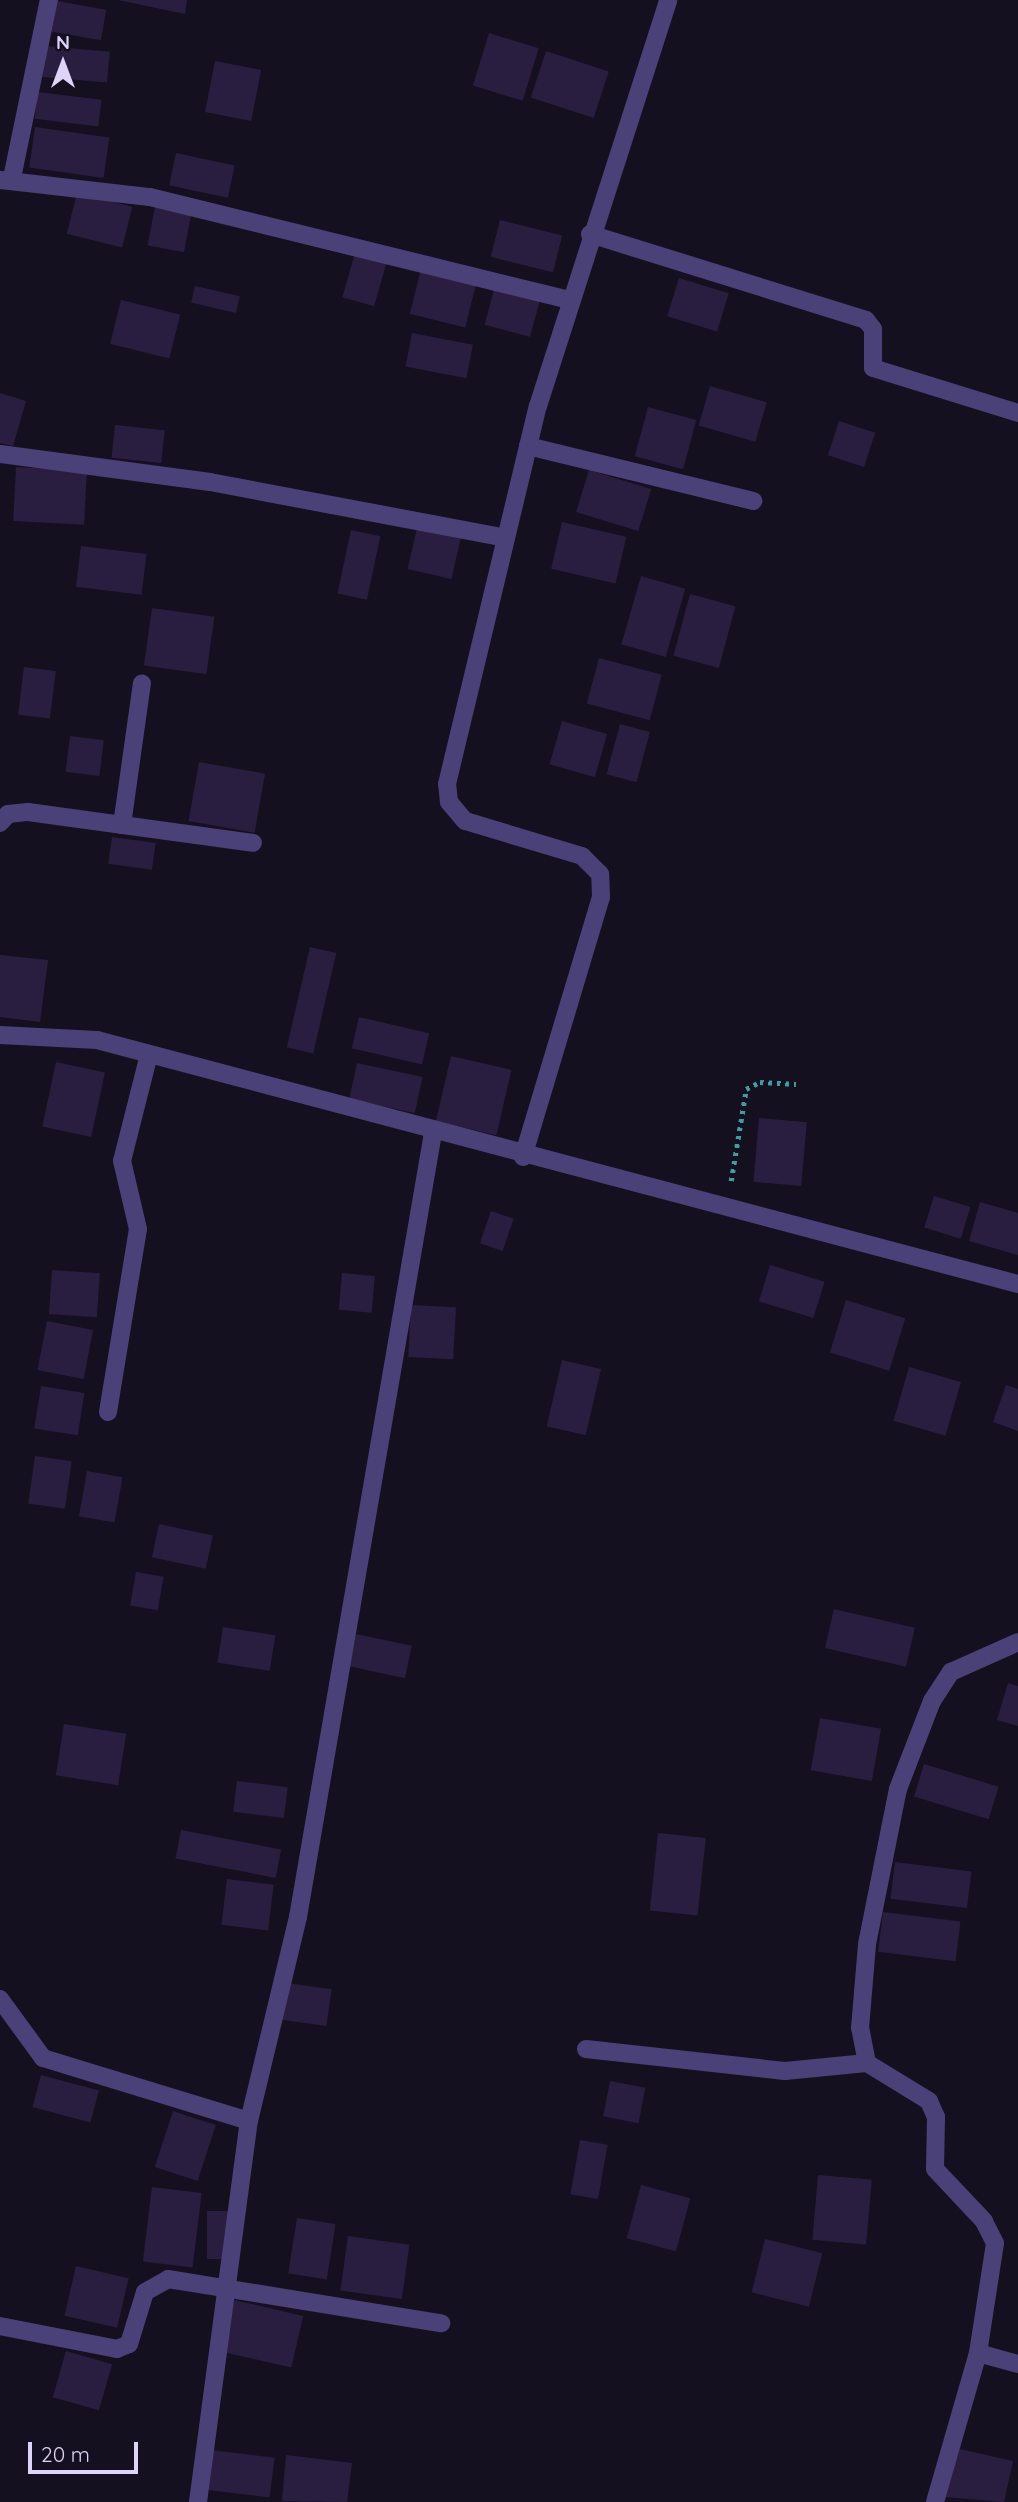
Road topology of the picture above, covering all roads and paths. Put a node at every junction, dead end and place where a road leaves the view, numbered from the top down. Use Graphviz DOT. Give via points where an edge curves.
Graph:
graph roads {
  1 [pos="49,0"];
  2 [pos="668,0"];
  3 [pos="6,179"];
  4 [pos="590,234"];
  5 [pos="570,300"];
  6 [pos="1018,413"];
  7 [pos="528,446"];
  8 [pos="0,454"];
  9 [pos="753,501"];
  10 [pos="506,538"];
  11 [pos="142,682"];
  12 [pos="0,822"];
  13 [pos="122,825"];
  14 [pos="253,843"];
  15 [pos="0,1035"];
  16 [pos="149,1054"];
  17 [pos="796,1084"];
  18 [pos="433,1133"];
  19 [pos="523,1157"];
  20 [pos="726,1209"];
  21 [pos="1018,1284"];
  22 [pos="108,1412"];
  23 [pos="1018,1642"];
  24 [pos="0,1999"];
  25 [pos="586,2049"];
  26 [pos="867,2063"];
  27 [pos="249,2121"];
  28 [pos="227,2284"];
  29 [pos="442,2323"];
  30 [pos="0,2326"];
  31 [pos="978,2353"];
  32 [pos="1018,2364"];
  33 [pos="198,2502"];
  34 [pos="935,2502"];
  1 -- 3 [label="street"];
  2 -- 4 [label="street"];
  3 -- 5 [label="street" via="150,197"];
  4 -- 5 [label="street"];
  4 -- 6 [label="street" via="866,320 873,330 873,368"];
  5 -- 7 [label="street"];
  7 -- 9 [label="street"];
  7 -- 10 [label="street"];
  8 -- 10 [label="street" via="210,482"];
  10 -- 19 [label="street" via="447,785 449,802 465,821 582,856 600,874 601,897"];
  11 -- 13 [label="street"];
  12 -- 13 [label="street" via="8,814 28,812"];
  13 -- 14 [label="street"];
  15 -- 16 [label="street" via="97,1040"];
  16 -- 18 [label="street"];
  16 -- 22 [label="street" via="122,1161 138,1229"];
  17 -- 20 [label="path" via="761,1082 746,1089"];
  18 -- 19 [label="street"];
  18 -- 27 [label="street" via="298,1917"];
  19 -- 20 [label="street"];
  20 -- 21 [label="street"];
  23 -- 26 [label="street" via="951,1672 932,1701 898,1789 867,1944 860,2028"];
  24 -- 27 [label="street" via="43,2058"];
  25 -- 26 [label="street" via="785,2071"];
  26 -- 31 [label="street" via="929,2101 936,2117 934,2169 984,2221 995,2243"];
  27 -- 28 [label="street"];
  28 -- 29 [label="street"];
  28 -- 30 [label="street" via="154,2281 145,2292 129,2344 117,2349"];
  28 -- 33 [label="street"];
  31 -- 32 [label="street"];
  31 -- 34 [label="street"];
}
